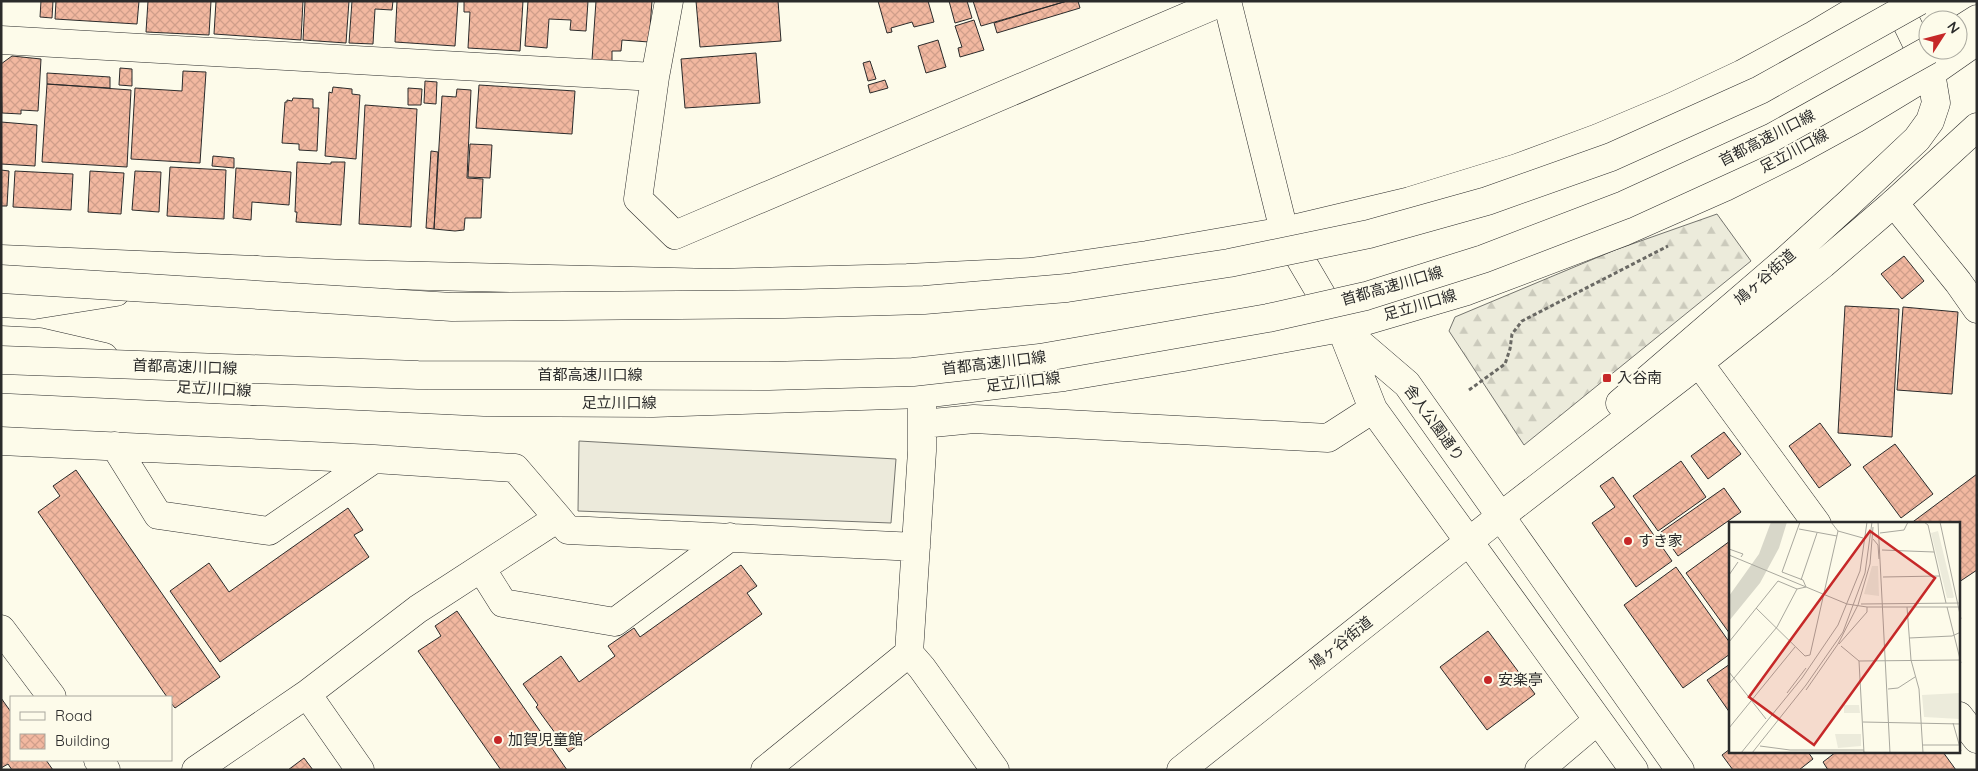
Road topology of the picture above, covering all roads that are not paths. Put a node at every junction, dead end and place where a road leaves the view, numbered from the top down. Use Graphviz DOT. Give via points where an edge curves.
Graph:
graph roads {
  1 [pos="669,1"];
  2 [pos="1226,1"];
  3 [pos="1871,1"];
  4 [pos="1896,1"];
  5 [pos="1919,1"];
  6 [pos="1,40"];
  7 [pos="1977,41"];
  8 [pos="1930,61"];
  9 [pos="655,77"];
  10 [pos="1977,127"];
  11 [pos="1894,203"];
  12 [pos="1284,232"];
  13 [pos="1,259"];
  14 [pos="257,270"];
  15 [pos="1,279"];
  16 [pos="1,303"];
  17 [pos="1977,309"];
  18 [pos="1342,328"];
  19 [pos="1,340"];
  20 [pos="1,360"];
  21 [pos="1699,363"];
  22 [pos="1,379"];
  23 [pos="254,391"];
  24 [pos="922,394"];
  25 [pos="1373,409"];
  26 [pos="922,424"];
  27 [pos="1,441"];
  28 [pos="115,446"];
  29 [pos="374,459"];
  30 [pos="1501,516"];
  31 [pos="558,518"];
  32 [pos="1816,522"];
  33 [pos="730,537"];
  34 [pos="1470,541"];
  35 [pos="916,547"];
  36 [pos="481,568"];
  37 [pos="1,629"];
  38 [pos="910,653"];
  39 [pos="308,694"];
  40 [pos="51,696"];
  41 [pos="1960,717"];
  42 [pos="1598,720"];
  43 [pos="1977,739"];
  44 [pos="196,770"];
  45 [pos="360,770"];
  46 [pos="765,770"];
  47 [pos="995,770"];
  48 [pos="1181,770"];
  49 [pos="1538,770"];
  50 [pos="1634,770"];
  51 [pos="1680,770"];
  1 -- 9 [label="main road"];
  2 -- 9 [label="main road" via="675,235 638,199"];
  2 -- 12 [label="main road"];
  3 -- 12 [label="main road" via="1742,74 1598,138 1517,168 1410,201"];
  4 -- 8 [label="main road, 鳩ヶ谷街道"];
  5 -- 15 [label="main road, bridge" via="1760,90 1611,157 1487,201 1369,234 1239,262 1067,288 924,300 795,304 452,306"];
  6 -- 9 [label="main road"];
  7 -- 8 [label="main road, 足立川口線"];
  8 -- 18 [label="main road, 足立川口線" via="1856,119 1725,187 1623,232 1467,291"];
  8 -- 20 [label="main road, 首都高速川口線, bridge" via="1773,138 1624,205 1483,259 1366,296 1286,314 1040,358 913,372 769,376 418,375"];
  8 -- 30 [label="main road, 鳩ヶ谷街道" via="1936,103 1930,121 1917,139 1785,261 1617,405"];
  10 -- 11 [label="main road, 鳩ヶ谷街道"];
  11 -- 17 [label="main road"];
  11 -- 21 [label="main road, 鳩ヶ谷街道"];
  12 -- 14 [label="main road" via="1031,272 907,278 715,283"];
  12 -- 18 [label="main road"];
  13 -- 14 [label="main road"];
  14 -- 16 [label="main road" via="34,305"];
  18 -- 24 [label="main road, 足立川口線" via="1074,375"];
  18 -- 25 [label="main road"];
  18 -- 30 [label="main road, 舎人公園通り" via="1407,384"];
  19 -- 23 [label="main road" via="39,342"];
  21 -- 30 [label="main road, 鳩ヶ谷街道"];
  21 -- 32 [label="main road"];
  22 -- 23 [label="main road, 足立川口線"];
  23 -- 24 [label="main road, 足立川口線" via="484,402 653,403"];
  24 -- 26 [label="main road"];
  25 -- 26 [label="main road" via="1328,438 974,419"];
  25 -- 34 [label="main road"];
  26 -- 35 [label="main road"];
  27 -- 28 [label="main road"];
  28 -- 29 [label="main road"];
  28 -- 29 [label="main road" via="158,515 268,530"];
  29 -- 31 [label="main road" via="515,468"];
  30 -- 34 [label="main road, 鳩ヶ谷街道"];
  30 -- 51 [label="main road, 舎人公園通り"];
  31 -- 33 [label="main road" via="568,530"];
  31 -- 36 [label="main road"];
  33 -- 35 [label="main road"];
  33 -- 36 [label="main road" via="615,622 504,603"];
  34 -- 42 [label="main road"];
  34 -- 48 [label="main road, 鳩ヶ谷街道"];
  35 -- 38 [label="main road"];
  36 -- 39 [label="main road" via="418,609"];
  37 -- 40 [label="main road"];
  38 -- 46 [label="main road"];
  38 -- 47 [label="main road"];
  39 -- 44 [label="main road"];
  39 -- 45 [label="main road"];
  41 -- 43 [label="main road"];
  42 -- 49 [label="main road"];
  42 -- 50 [label="main road"];
}
